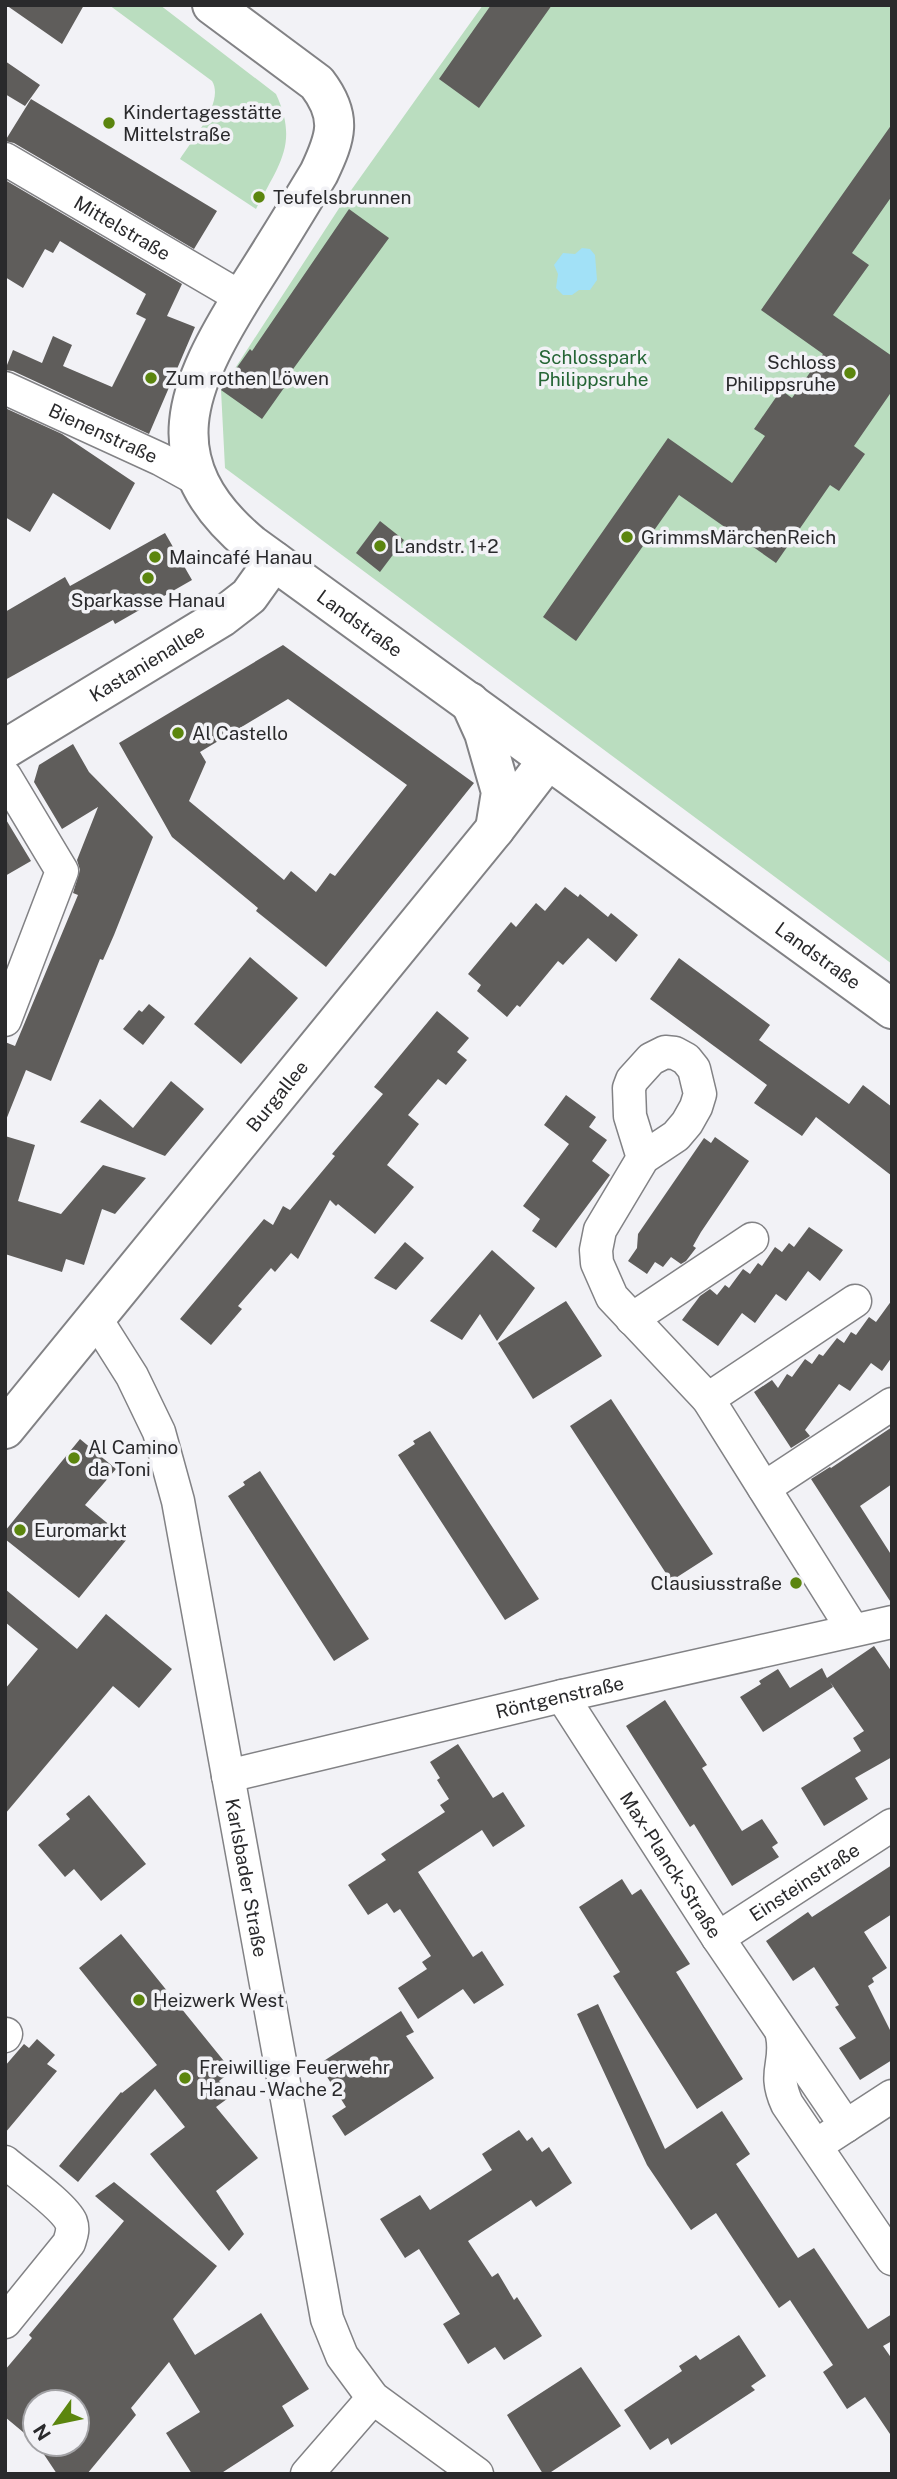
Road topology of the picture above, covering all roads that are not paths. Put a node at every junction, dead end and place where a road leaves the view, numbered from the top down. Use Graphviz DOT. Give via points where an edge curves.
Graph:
graph roads {
  1 [pos="212,5"];
  2 [pos="5,159"];
  3 [pos="242,298"];
  4 [pos="5,388"];
  5 [pos="200,481"];
  6 [pos="274,561"];
  7 [pos="470,702"];
  8 [pos="5,749"];
  9 [pos="548,760"];
  10 [pos="5,776"];
  11 [pos="495,830"];
  12 [pos="892,1009"];
  13 [pos="5,1020"];
  14 [pos="643,1158"];
  15 [pos="752,1239"];
  16 [pos="855,1301"];
  17 [pos="96,1319"];
  18 [pos="632,1319"];
  19 [pos="708,1399"];
  20 [pos="892,1404"];
  21 [pos="5,1429"];
  22 [pos="764,1488"];
  23 [pos="892,1622"];
  24 [pos="853,1630"];
  25 [pos="562,1696"];
  26 [pos="228,1776"];
  27 [pos="892,1825"];
  28 [pos="718,1938"];
  29 [pos="782,2035"];
  30 [pos="892,2096"];
  31 [pos="846,2126"];
  32 [pos="816,2145"];
  33 [pos="5,2162"];
  34 [pos="892,2259"];
  35 [pos="5,2322"];
  36 [pos="373,2398"];
  37 [pos="307,2474"];
  38 [pos="477,2474"];
  1 -- 3 [label="main road, Landstraße" via="317,83 334,109 335,132 319,173"];
  2 -- 3 [label="street, Mittelstraße"];
  3 -- 5 [label="main road, Landstraße" via="214,343 191,402 189,439"];
  4 -- 5 [label="street, Bienenstraße"];
  5 -- 6 [label="main road, Landstraße" via="234,530"];
  6 -- 7 [label="main road, Landstraße"];
  6 -- 8 [label="main road, Kastanienallee" via="249,596 222,617"];
  7 -- 9 [label="main road, Landstraße"];
  7 -- 11 [label="main road" via="501,792"];
  9 -- 11 [label="main road, Burgallee"];
  9 -- 12 [label="main road, Landstraße"];
  10 -- 13 [label="street" via="62,871"];
  11 -- 17 [label="main road, Burgallee"];
  14 -- 18 [label="street" via="600,1230 596,1250 604,1283"];
  15 -- 18 [label="street"];
  16 -- 19 [label="street"];
  17 -- 21 [label="main road, Burgallee"];
  17 -- 26 [label="street, Karlsbader Straße" via="132,1376 166,1452"];
  18 -- 19 [label="street"];
  19 -- 22 [label="street"];
  20 -- 22 [label="street"];
  22 -- 24 [label="street"];
  23 -- 24 [label="street, Röntgenstraße"];
  24 -- 25 [label="street, Röntgenstraße"];
  25 -- 26 [label="street, Röntgenstraße"];
  25 -- 28 [label="street, Max-Planck-Straße"];
  26 -- 36 [label="street, Karlsbader Straße" via="324,2306 342,2356"];
  27 -- 28 [label="street, Einsteinstraße"];
  28 -- 29 [label="street, Max-Planck-Straße"];
  29 -- 31 [label="street, Max-Planck-Straße"];
  29 -- 32 [label="street" via="781,2091"];
  30 -- 31 [label="street"];
  31 -- 32 [label="street"];
  32 -- 34 [label="street"];
  33 -- 35 [label="street" via="63,2211 73,2232"];
  36 -- 37 [label="street"];
  36 -- 38 [label="street, Karlsbader Straße"];
}
